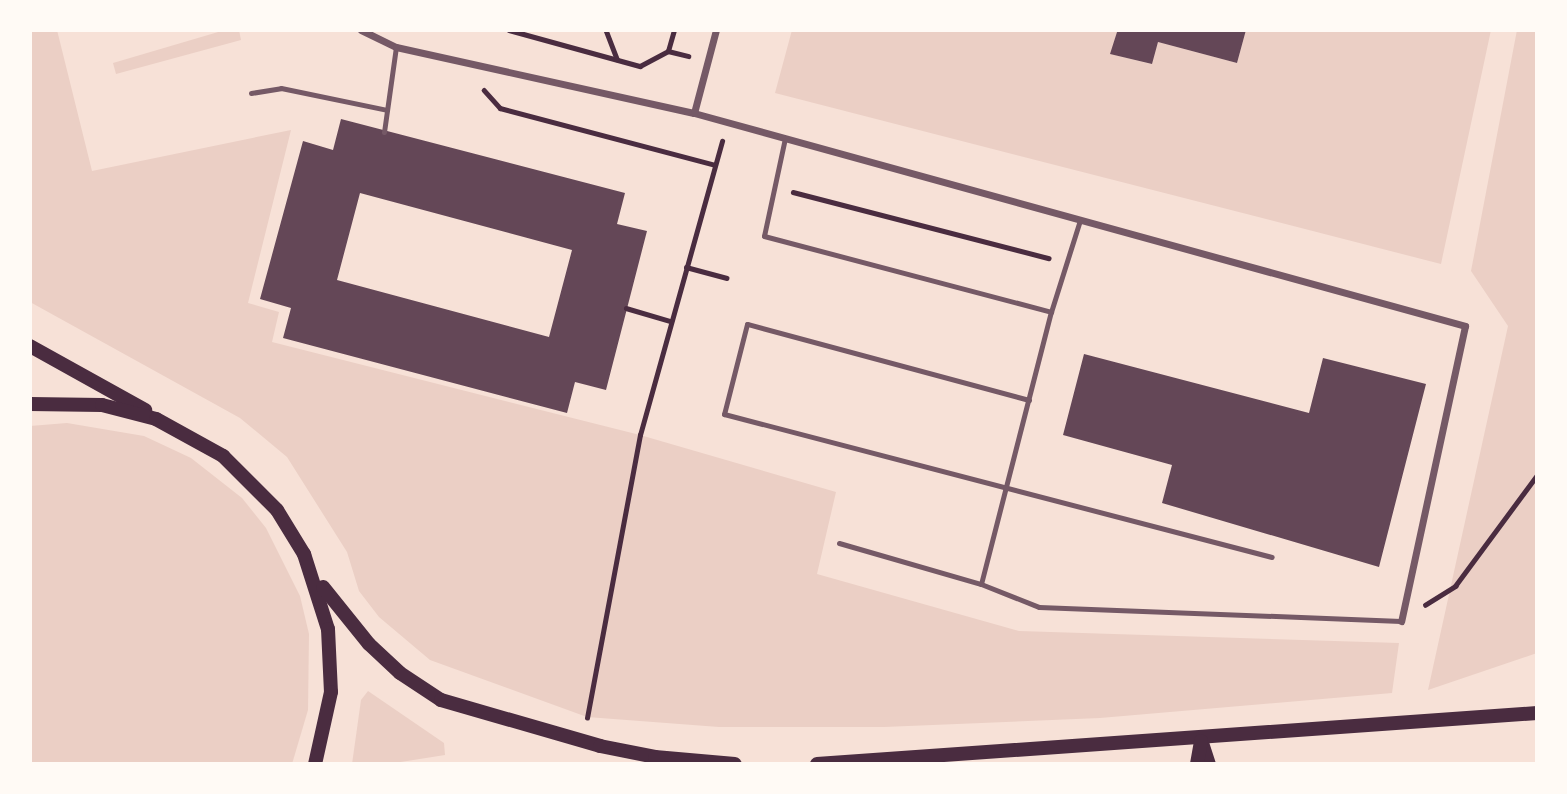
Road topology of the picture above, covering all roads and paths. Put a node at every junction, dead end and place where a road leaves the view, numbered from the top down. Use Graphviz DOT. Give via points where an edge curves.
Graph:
graph roads {
  1 [pos="361,30"];
  2 [pos="509,30"];
  3 [pos="606,30"];
  4 [pos="674,30"];
  5 [pos="716,30"];
  6 [pos="396,47"];
  7 [pos="668,51"];
  8 [pos="617,60"];
  9 [pos="707,61"];
  10 [pos="480,86"];
  11 [pos="251,93"];
  12 [pos="387,110"];
  13 [pos="694,114"];
  14 [pos="727,122"];
  15 [pos="384,132"];
  16 [pos="785,138"];
  17 [pos="715,165"];
  18 [pos="774,187"];
  19 [pos="1080,220"];
  20 [pos="1067,262"];
  21 [pos="686,267"];
  22 [pos="727,278"];
  23 [pos="626,308"];
  24 [pos="1051,312"];
  25 [pos="670,321"];
  26 [pos="30,345"];
  27 [pos="1028,400"];
  28 [pos="30,404"];
  29 [pos="186,432"];
  30 [pos="1537,475"];
  31 [pos="1006,489"];
  32 [pos="839,543"];
  33 [pos="304,554"];
  34 [pos="1272,557"];
  35 [pos="981,584"];
  36 [pos="1401,621"];
  37 [pos="1537,713"];
  38 [pos="585,729"];
  39 [pos="1201,740"];
  40 [pos="315,764"];
  41 [pos="735,764"];
  42 [pos="817,764"];
  43 [pos="1196,764"];
  44 [pos="1209,764"];
  1 -- 6 [label="street"];
  2 -- 8 [label="path"];
  3 -- 8 [label="path"];
  4 -- 7 [label="path"];
  5 -- 9 [label="street"];
  6 -- 12 [label="lane"];
  6 -- 13 [label="street"];
  7 -- 8 [label="path" via="640,66"];
  7 -- 9 [label="path"];
  9 -- 13 [label="street"];
  10 -- 17 [label="path" via="500,108"];
  11 -- 12 [label="lane" via="281,88"];
  12 -- 15 [label="lane"];
  13 -- 14 [label="street"];
  14 -- 16 [label="street"];
  14 -- 17 [label="path"];
  16 -- 18 [label="lane"];
  16 -- 19 [label="street"];
  17 -- 21 [label="path"];
  18 -- 20 [label="path"];
  18 -- 24 [label="lane" via="764,236"];
  19 -- 20 [label="lane"];
  19 -- 36 [label="street" via="1465,326"];
  20 -- 24 [label="lane"];
  21 -- 22 [label="path"];
  21 -- 25 [label="path"];
  23 -- 25 [label="path"];
  24 -- 27 [label="lane"];
  25 -- 38 [label="path" via="639,435"];
  26 -- 29 [label="main road"];
  27 -- 31 [label="lane"];
  27 -- 31 [label="lane" via="747,324 724,414"];
  28 -- 29 [label="main road" via="102,405"];
  29 -- 33 [label="main road" via="253,482 278,510"];
  30 -- 36 [label="path" via="1455,586"];
  31 -- 34 [label="lane"];
  31 -- 35 [label="lane"];
  32 -- 35 [label="lane"];
  33 -- 40 [label="main road" via="324,610 332,663 327,722"];
  33 -- 41 [label="main road" via="353,627 400,673 441,700 600,746"];
  35 -- 36 [label="lane" via="1039,607"];
  37 -- 39 [label="main road"];
  39 -- 42 [label="main road"];
  39 -- 43 [label="main road"];
  39 -- 44 [label="main road"];
}
